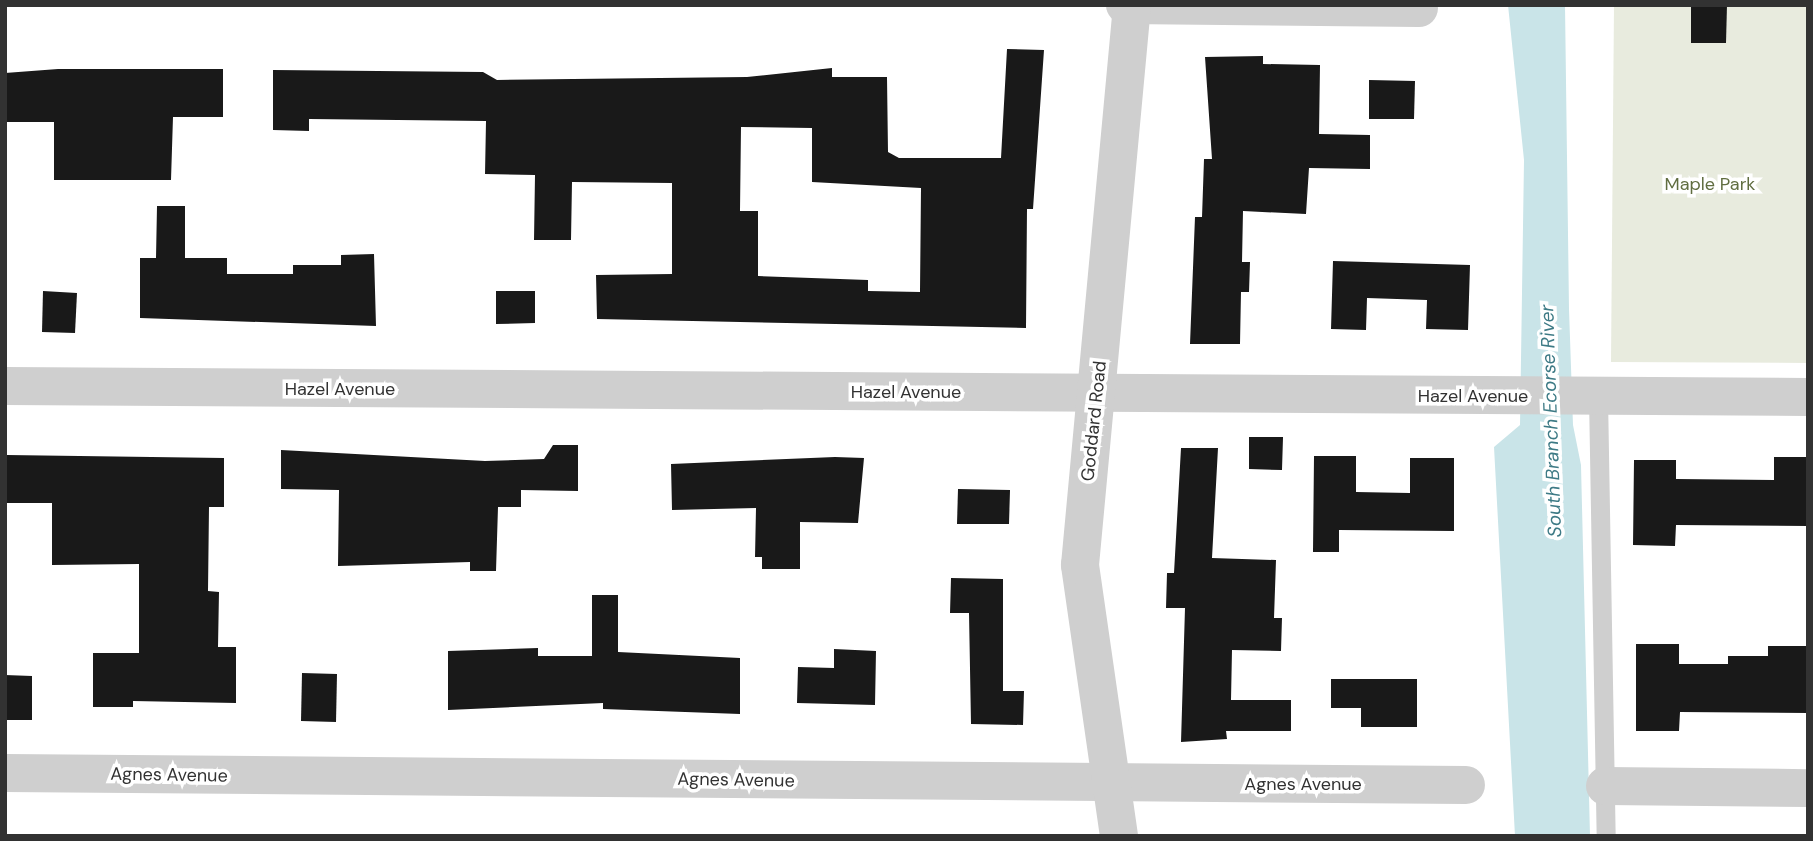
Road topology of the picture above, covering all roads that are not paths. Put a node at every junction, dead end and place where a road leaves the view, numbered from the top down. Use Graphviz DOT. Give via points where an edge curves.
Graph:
graph roads {
  1 [pos="1125,5"];
  2 [pos="1132,5"];
  3 [pos="1419,8"];
  4 [pos="5,386"];
  5 [pos="1098,394"];
  6 [pos="1583,396"];
  7 [pos="1808,397"];
  8 [pos="5,773"];
  9 [pos="1111,783"];
  10 [pos="1466,785"];
  11 [pos="1605,786"];
  12 [pos="1808,788"];
  13 [pos="1119,836"];
  14 [pos="1606,836"];
  1 -- 2 [label="street"];
  2 -- 3 [label="street"];
  2 -- 5 [label="street, Goddard Road"];
  4 -- 5 [label="street, Hazel Avenue"];
  5 -- 6 [label="street, Hazel Avenue"];
  5 -- 9 [label="street, Goddard Road" via="1080,565"];
  6 -- 7 [label="street, Hazel Avenue"];
  6 -- 11 [label="lane"];
  8 -- 9 [label="street, Agnes Avenue"];
  9 -- 10 [label="street, Agnes Avenue"];
  9 -- 13 [label="street, Goddard Road"];
  11 -- 12 [label="street"];
  11 -- 14 [label="lane"];
}
